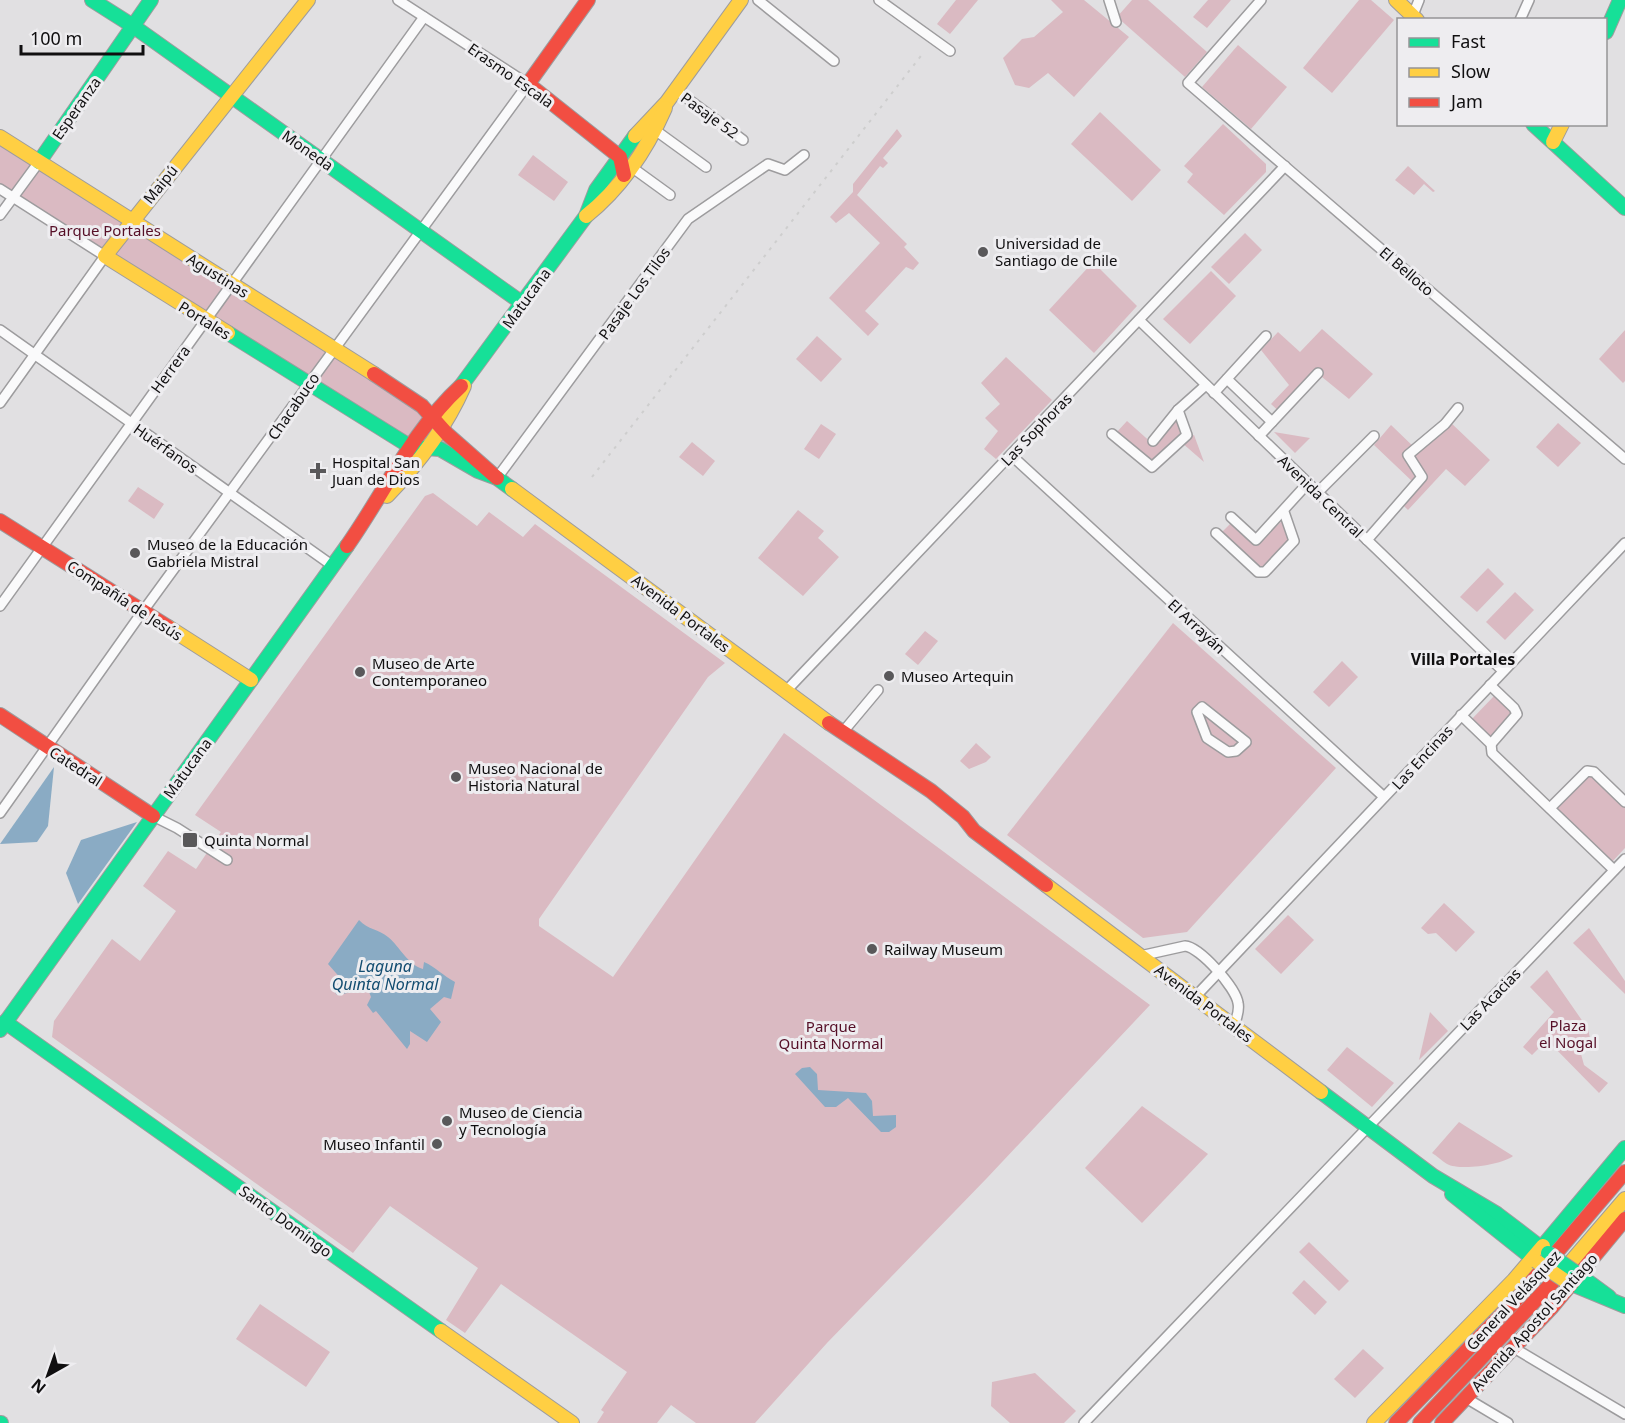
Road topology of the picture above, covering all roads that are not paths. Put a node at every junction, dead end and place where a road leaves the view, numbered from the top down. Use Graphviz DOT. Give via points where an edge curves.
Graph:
graph roads {
  1 [pos="92,0"];
  2 [pos="151,0"];
  3 [pos="308,0"];
  4 [pos="398,0"];
  5 [pos="588,0"];
  6 [pos="741,0"];
  7 [pos="758,0"];
  8 [pos="879,0"];
  9 [pos="1109,0"];
  10 [pos="1261,0"];
  11 [pos="1396,0"];
  12 [pos="1419,0"];
  13 [pos="1529,0"];
  14 [pos="1620,0"];
  15 [pos="424,17"];
  16 [pos="1415,17"];
  17 [pos="1521,18"];
  18 [pos="1116,22"];
  19 [pos="133,26"];
  20 [pos="1607,28"];
  21 [pos="950,51"];
  22 [pos="834,61"];
  23 [pos="528,84"];
  24 [pos="676,90"];
  25 [pos="232,96"];
  26 [pos="667,102"];
  27 [pos="1535,126"];
  28 [pos="1561,126"];
  29 [pos="655,130"];
  30 [pos="0,137"];
  31 [pos="743,140"];
  32 [pos="1553,142"];
  33 [pos="804,155"];
  34 [pos="321,159"];
  35 [pos="39,162"];
  36 [pos="625,166"];
  37 [pos="1285,166"];
  38 [pos="706,167"];
  39 [pos="0,189"];
  40 [pos="670,195"];
  41 [pos="13,198"];
  42 [pos="1625,208"];
  43 [pos="0,215"];
  44 [pos="131,220"];
  45 [pos="420,231"];
  46 [pos="105,256"];
  47 [pos="231,283"];
  48 [pos="522,303"];
  49 [pos="205,320"];
  50 [pos="1139,320"];
  51 [pos="0,330"];
  52 [pos="1266,336"];
  53 [pos="334,348"];
  54 [pos="35,355"];
  55 [pos="1318,373"];
  56 [pos="1227,379"];
  57 [pos="308,384"];
  58 [pos="1206,385"];
  59 [pos="1214,393"];
  60 [pos="0,403"];
  61 [pos="1458,408"];
  62 [pos="1178,411"];
  63 [pos="437,422"];
  64 [pos="1272,422"];
  65 [pos="131,423"];
  66 [pos="1112,434"];
  67 [pos="1259,436"];
  68 [pos="1374,436"];
  69 [pos="1153,441"];
  70 [pos="427,446"];
  71 [pos="411,447"];
  72 [pos="1011,455"];
  73 [pos="1625,459"];
  74 [pos="497,478"];
  75 [pos="1308,483"];
  76 [pos="1318,492"];
  77 [pos="230,494"];
  78 [pos="375,507"];
  79 [pos="1284,512"];
  80 [pos="1231,517"];
  81 [pos="0,521"];
  82 [pos="1216,533"];
  83 [pos="1367,540"];
  84 [pos="1625,543"];
  85 [pos="42,547"];
  86 [pos="333,566"];
  87 [pos="0,606"];
  88 [pos="143,613"];
  89 [pos="1503,671"];
  90 [pos="251,680"];
  91 [pos="1490,685"];
  92 [pos="878,690"];
  93 [pos="786,691"];
  94 [pos="0,715"];
  95 [pos="1461,716"];
  96 [pos="842,733"];
  97 [pos="1246,742"];
  98 [pos="1491,744"];
  99 [pos="47,747"];
  100 [pos="1384,797"];
  101 [pos="1625,802"];
  102 [pos="1550,808"];
  103 [pos="0,813"];
  104 [pos="153,816"];
  105 [pos="1625,859"];
  106 [pos="227,860"];
  107 [pos="1614,870"];
  108 [pos="1140,956"];
  109 [pos="1218,972"];
  110 [pos="1195,997"];
  111 [pos="2,1024"];
  112 [pos="1234,1026"];
  113 [pos="1368,1127"];
  114 [pos="1625,1148"];
  115 [pos="1625,1172"];
  116 [pos="1433,1176"];
  117 [pos="1625,1199"];
  118 [pos="1625,1219"];
  119 [pos="1545,1250"];
  120 [pos="1534,1260"];
  121 [pos="1573,1278"];
  122 [pos="1625,1306"];
  123 [pos="1514,1348"];
  124 [pos="1466,1398"];
  125 [pos="1625,1414"];
  126 [pos="1397,1421"];
  127 [pos="1423,1421"];
  128 [pos="572,1423"];
  129 [pos="1084,1423"];
  130 [pos="1374,1423"];
  131 [pos="1442,1423"];
  132 [pos="1508,1423"];
  1 -- 19 [label="main road, Moneda"];
  2 -- 19 [label="main road, Esperanza"];
  3 -- 25 [label="main road, Maipú"];
  4 -- 15 [label="street, Erasmo Escala"];
  5 -- 23 [label="main road, Chacabuco"];
  6 -- 24 [label="main road, Matucana"];
  7 -- 22 [label="street"];
  8 -- 21 [label="street"];
  9 -- 18 [label="street"];
  10 -- 37 [label="street, El Belloto" via="1188,83"];
  11 -- 16 [label="main road"];
  12 -- 16 [label="street"];
  13 -- 17 [label="street"];
  14 -- 20 [label="main road"];
  15 -- 23 [label="street, Erasmo Escala"];
  15 -- 34 [label="street, Herrera"];
  19 -- 25 [label="main road, Moneda"];
  19 -- 35 [label="main road, Esperanza"];
  23 -- 36 [label="main road, Erasmo Escala"];
  23 -- 45 [label="street, Chacabuco"];
  24 -- 26 [label="main road, Matucana"];
  24 -- 31 [label="street, Pasaje 52"];
  25 -- 34 [label="main road, Moneda"];
  25 -- 44 [label="main road, Maipú"];
  26 -- 29 [label="main road, Matucana"];
  26 -- 36 [label="main road, Matucana" via="643,126"];
  27 -- 32 [label="main road"];
  28 -- 32 [label="main road"];
  29 -- 36 [label="main road, Matucana"];
  29 -- 38 [label="street"];
  30 -- 35 [label="main road, Agustinas"];
  32 -- 42 [label="main road"];
  33 -- 74 [label="street, Pasaje Los Tilos" via="785,170 768,164 688,219"];
  34 -- 45 [label="main road, Moneda"];
  34 -- 47 [label="street, Herrera"];
  35 -- 41 [label="street, Esperanza"];
  35 -- 44 [label="main road, Agustinas"];
  36 -- 40 [label="street"];
  36 -- 48 [label="main road, Matucana" via="604,201 586,216"];
  37 -- 50 [label="street, Las Sophoras"];
  37 -- 73 [label="street, El Belloto"];
  39 -- 41 [label="street, Portales"];
  41 -- 43 [label="street, Esperanza"];
  41 -- 46 [label="street, Portales"];
  44 -- 46 [label="main road, Maipú"];
  44 -- 47 [label="main road, Agustinas"];
  45 -- 48 [label="main road, Moneda"];
  45 -- 53 [label="street, Chacabuco"];
  46 -- 49 [label="main road, Portales"];
  46 -- 54 [label="street, Maipú"];
  47 -- 49 [label="street, Herrera"];
  47 -- 53 [label="main road, Agustinas"];
  48 -- 63 [label="main road, Matucana" via="466,381 459,400"];
  49 -- 57 [label="main road, Portales"];
  49 -- 65 [label="street, Herrera"];
  50 -- 58 [label="street, Avenida Central"];
  50 -- 72 [label="street, Las Sophoras"];
  51 -- 54 [label="street, Huérfanos"];
  52 -- 56 [label="street"];
  53 -- 57 [label="street, Chacabuco"];
  53 -- 63 [label="main road, Agustinas" via="423,406"];
  54 -- 60 [label="street, Maipú"];
  54 -- 65 [label="street, Huérfanos"];
  55 -- 64 [label="street"];
  56 -- 59 [label="street"];
  56 -- 64 [label="street"];
  57 -- 71 [label="main road, Portales"];
  57 -- 77 [label="street, Chacabuco"];
  58 -- 59 [label="street, Avenida Central"];
  58 -- 62 [label="street"];
  59 -- 67 [label="street, Avenida Central"];
  61 -- 83 [label="street" via="1408,455 1422,477"];
  62 -- 66 [label="street" via="1186,435 1152,467"];
  62 -- 69 [label="street"];
  63 -- 70 [label="main road, Matucana"];
  63 -- 71 [label="main road, Matucana"];
  63 -- 74 [label="main road, Avenida Portales"];
  64 -- 67 [label="street"];
  65 -- 77 [label="street, Huérfanos"];
  65 -- 85 [label="street, Herrera"];
  67 -- 75 [label="street, Avenida Central"];
  68 -- 76 [label="street"];
  70 -- 71 [label="main road, Avenida Portales"];
  70 -- 74 [label="main road, Avenida Portales"];
  70 -- 78 [label="main road, Matucana"];
  71 -- 78 [label="main road, Matucana"];
  72 -- 93 [label="street, Las Sophoras"];
  72 -- 100 [label="street, El Arrayán"];
  74 -- 93 [label="main road, Avenida Portales"];
  75 -- 76 [label="street, Avenida Central"];
  75 -- 79 [label="street"];
  76 -- 83 [label="street, Avenida Central"];
  77 -- 86 [label="street, Huérfanos"];
  77 -- 88 [label="street, Chacabuco"];
  78 -- 86 [label="main road, Matucana"];
  79 -- 80 [label="street" via="1256,540"];
  79 -- 82 [label="street" via="1294,541 1265,572 1258,572"];
  81 -- 85 [label="main road, Compañía de Jesús"];
  83 -- 89 [label="street, Avenida Central"];
  84 -- 89 [label="street, Las Encinas"];
  85 -- 87 [label="street, Herrera"];
  85 -- 88 [label="main road, Compañía de Jesús"];
  86 -- 90 [label="main road, Matucana"];
  88 -- 90 [label="main road, Compañía de Jesús"];
  88 -- 99 [label="street, Chacabuco"];
  89 -- 91 [label="street, Las Encinas"];
  90 -- 104 [label="main road, Matucana"];
  91 -- 95 [label="street, Las Encinas"];
  91 -- 98 [label="street" via="1517,714"];
  92 -- 96 [label="street"];
  93 -- 96 [label="main road, Avenida Portales"];
  94 -- 99 [label="main road, Catedral"];
  95 -- 98 [label="street"];
  95 -- 100 [label="street, Las Encinas"];
  96 -- 108 [label="main road, Avenida Portales" via="954,810 974,831"];
  97 -- 97 [label="street" via="1202,706 1197,712 1207,738 1216,746 1236,752"];
  98 -- 102 [label="street" via="1492,753"];
  99 -- 103 [label="street, Chacabuco"];
  99 -- 104 [label="main road, Catedral"];
  100 -- 109 [label="street, Las Encinas"];
  101 -- 102 [label="street" via="1591,771 1584,773"];
  102 -- 107 [label="street"];
  104 -- 106 [label="street"];
  104 -- 111 [label="main road, Matucana"];
  105 -- 107 [label="street, Las Acacias"];
  107 -- 113 [label="street, Las Acacias"];
  108 -- 109 [label="street" via="1188,946"];
  108 -- 110 [label="main road, Avenida Portales"];
  109 -- 110 [label="street, Las Encinas"];
  109 -- 112 [label="street" via="1239,1004"];
  110 -- 112 [label="main road, Avenida Portales"];
  111 -- 128 [label="main road, Santo Domingo"];
  112 -- 113 [label="main road, Avenida Portales"];
  113 -- 116 [label="main road, Avenida Portales"];
  113 -- 129 [label="street, Las Acacias"];
  114 -- 119 [label="main road"];
  115 -- 126 [label="main road, General Velásquez" via="1515,1301"];
  116 -- 119 [label="main road, Avenida Portales" via="1488,1208"];
  116 -- 120 [label="main road, Avenida Portales"];
  117 -- 127 [label="main road, General Velásquez" via="1533,1305"];
  118 -- 121 [label="main road, Avenida Apostol Santiago"];
  119 -- 120 [label="main road"];
  119 -- 121 [label="main road, Avenida Portales, bridge"];
  120 -- 121 [label="main road, Avenida Portales, bridge"];
  120 -- 130 [label="main road"];
  121 -- 122 [label="main road"];
  121 -- 123 [label="main road, Avenida Apostol Santiago"];
  123 -- 124 [label="main road, Avenida Apostol Santiago"];
  123 -- 125 [label="street"];
  124 -- 131 [label="main road, Avenida Apostol Santiago"];
  124 -- 132 [label="street"];
}
